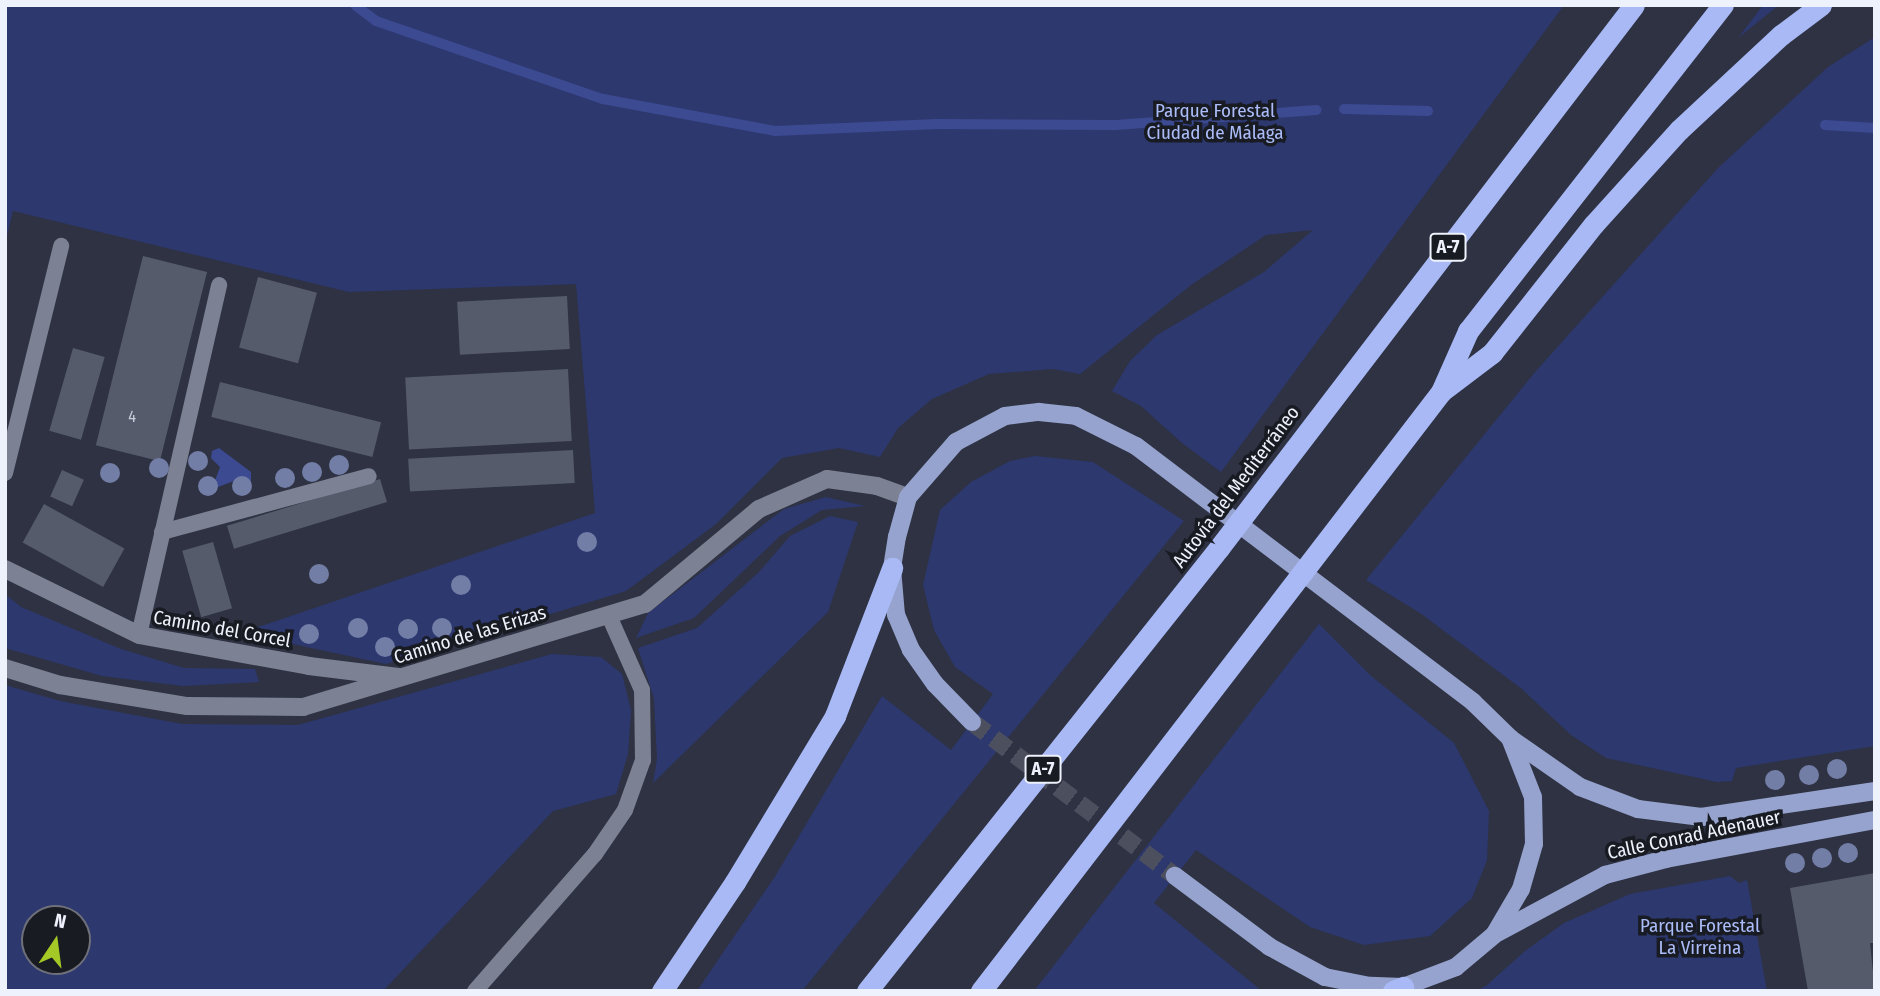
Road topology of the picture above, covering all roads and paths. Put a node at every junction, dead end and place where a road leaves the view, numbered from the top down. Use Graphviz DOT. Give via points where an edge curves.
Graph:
graph roads {
  1 [pos="1634,5"];
  2 [pos="1723,5"];
  3 [pos="1821,5"];
  4 [pos="61,246"];
  5 [pos="219,285"];
  6 [pos="1441,392"];
  7 [pos="5,472"];
  8 [pos="369,476"];
  9 [pos="908,496"];
  10 [pos="162,532"];
  11 [pos="892,568"];
  12 [pos="5,569"];
  13 [pos="609,616"];
  14 [pos="139,635"];
  15 [pos="5,668"];
  16 [pos="405,678"];
  17 [pos="972,722"];
  18 [pos="1510,738"];
  19 [pos="1875,790"];
  20 [pos="1875,820"];
  21 [pos="1175,876"];
  22 [pos="1494,935"];
  23 [pos="1398,989"];
  24 [pos="475,991"];
  25 [pos="662,991"];
  26 [pos="867,991"];
  27 [pos="981,991"];
  1 -- 26 [label="highway, Autovía del Mediterráneo / A-7" via="1219,548"];
  2 -- 6 [label="highway" via="1468,331"];
  3 -- 6 [label="highway" via="1781,35 1679,130 1594,224 1492,353"];
  4 -- 7 [label="lane"];
  5 -- 10 [label="lane"];
  6 -- 27 [label="highway"];
  8 -- 10 [label="lane"];
  9 -- 11 [label="main road"];
  9 -- 13 [label="street, Camino de las Erizas" via="827,479 760,509 645,604"];
  9 -- 18 [label="main road, Calle Conrad Adenauer" via="956,442 1005,416 1039,412 1076,416 1136,446 1473,702"];
  10 -- 14 [label="lane"];
  11 -- 17 [label="main road" via="896,615 911,650 935,684"];
  11 -- 25 [label="highway" via="835,716 735,882"];
  12 -- 14 [label="street, Camino del Corcel"];
  13 -- 16 [label="street, Camino de las Erizas"];
  13 -- 24 [label="lane" via="642,690 643,760 625,810 595,854"];
  14 -- 16 [label="street, Camino del Corcel"];
  15 -- 16 [label="street, Camino de las Erizas" via="60,685 187,706 303,707"];
  18 -- 19 [label="main road, Calle Conrad Adenauer" via="1580,787 1638,809 1701,817"];
  18 -- 22 [label="main road" via="1533,797 1534,844 1521,889"];
  20 -- 22 [label="main road, Calle Conrad Adenauer" via="1666,859 1605,875"];
  21 -- 23 [label="main road" via="1270,947 1325,977"];
  22 -- 23 [label="main road" via="1456,967"];
}
